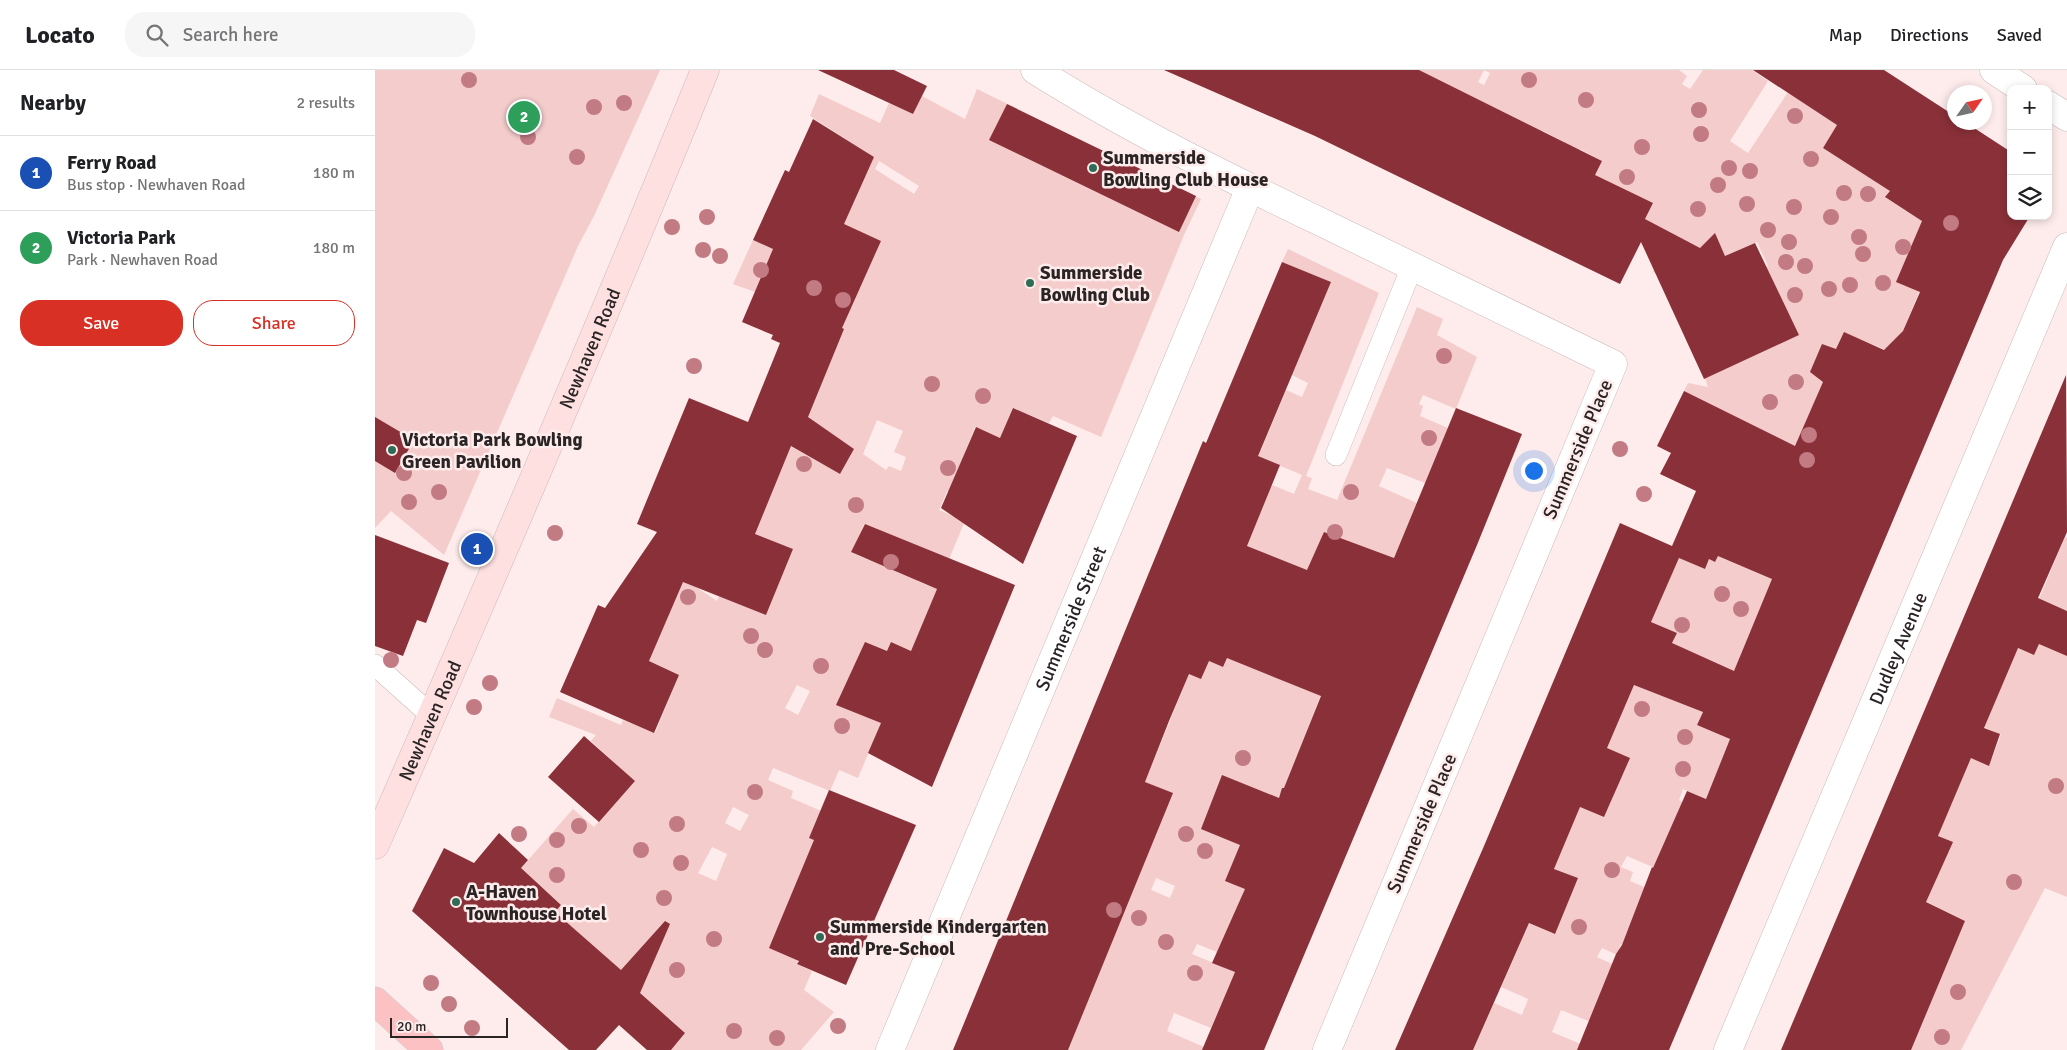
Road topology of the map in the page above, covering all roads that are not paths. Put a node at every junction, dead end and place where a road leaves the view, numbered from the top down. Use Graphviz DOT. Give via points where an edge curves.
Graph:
graph roads {
  1 [pos="705,70"];
  2 [pos="1035,70"];
  3 [pos="1994,70"];
  4 [pos="2017,85"];
  5 [pos="2052,108"];
  6 [pos="2067,117"];
  7 [pos="1250,188"];
  8 [pos="2067,246"];
  9 [pos="1413,267"];
  10 [pos="1336,456"];
  11 [pos="375,665"];
  12 [pos="431,716"];
  13 [pos="375,845"];
  14 [pos="375,1001"];
  15 [pos="429,1050"];
  16 [pos="890,1050"];
  17 [pos="1327,1050"];
  18 [pos="1728,1050"];
  1 -- 12 [label="street, Newhaven Road" via="507,545"];
  2 -- 7 [label="street, Summerside Place" via="1129,126"];
  3 -- 4 [label="street"];
  5 -- 6 [label="street"];
  7 -- 9 [label="street, Summerside Place"];
  7 -- 16 [label="street, Summerside Street"];
  8 -- 18 [label="street, Dudley Avenue"];
  9 -- 10 [label="lane"];
  9 -- 17 [label="street, Summerside Place" via="1613,364"];
  11 -- 12 [label="lane"];
  12 -- 13 [label="street, Newhaven Road"];
  14 -- 15 [label="main road"];
}
